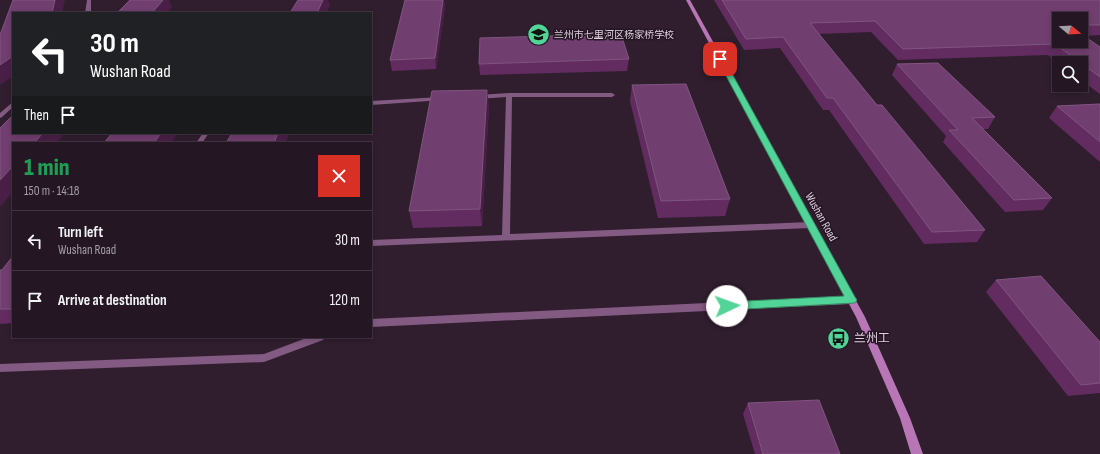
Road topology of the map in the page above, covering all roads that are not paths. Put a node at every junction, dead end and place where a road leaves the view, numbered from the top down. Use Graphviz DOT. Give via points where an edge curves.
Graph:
graph roads {
  1 [pos="89,0"];
  2 [pos="688,0"];
  3 [pos="88,12"];
  4 [pos="509,95"];
  5 [pos="612,95"];
  6 [pos="471,98"];
  7 [pos="448,99"];
  8 [pos="372,103"];
  9 [pos="12,105"];
  10 [pos="0,116"];
  11 [pos="810,225"];
  12 [pos="506,237"];
  13 [pos="372,243"];
  14 [pos="851,300"];
  15 [pos="372,323"];
  16 [pos="317,338"];
  17 [pos="0,368"];
  18 [pos="917,454"];
  1 -- 3 [label="street"];
  2 -- 11 [label="main road, Wushan Road"];
  4 -- 5 [label="street"];
  4 -- 6 [label="street"];
  4 -- 12 [label="street"];
  7 -- 8 [label="street"];
  9 -- 10 [label="street"];
  11 -- 12 [label="street"];
  11 -- 14 [label="main road, Wushan Road"];
  12 -- 13 [label="street"];
  14 -- 15 [label="street"];
  14 -- 18 [label="main road, Wushan Road" via="905,418"];
  16 -- 17 [label="street" via="264,358"];
}
